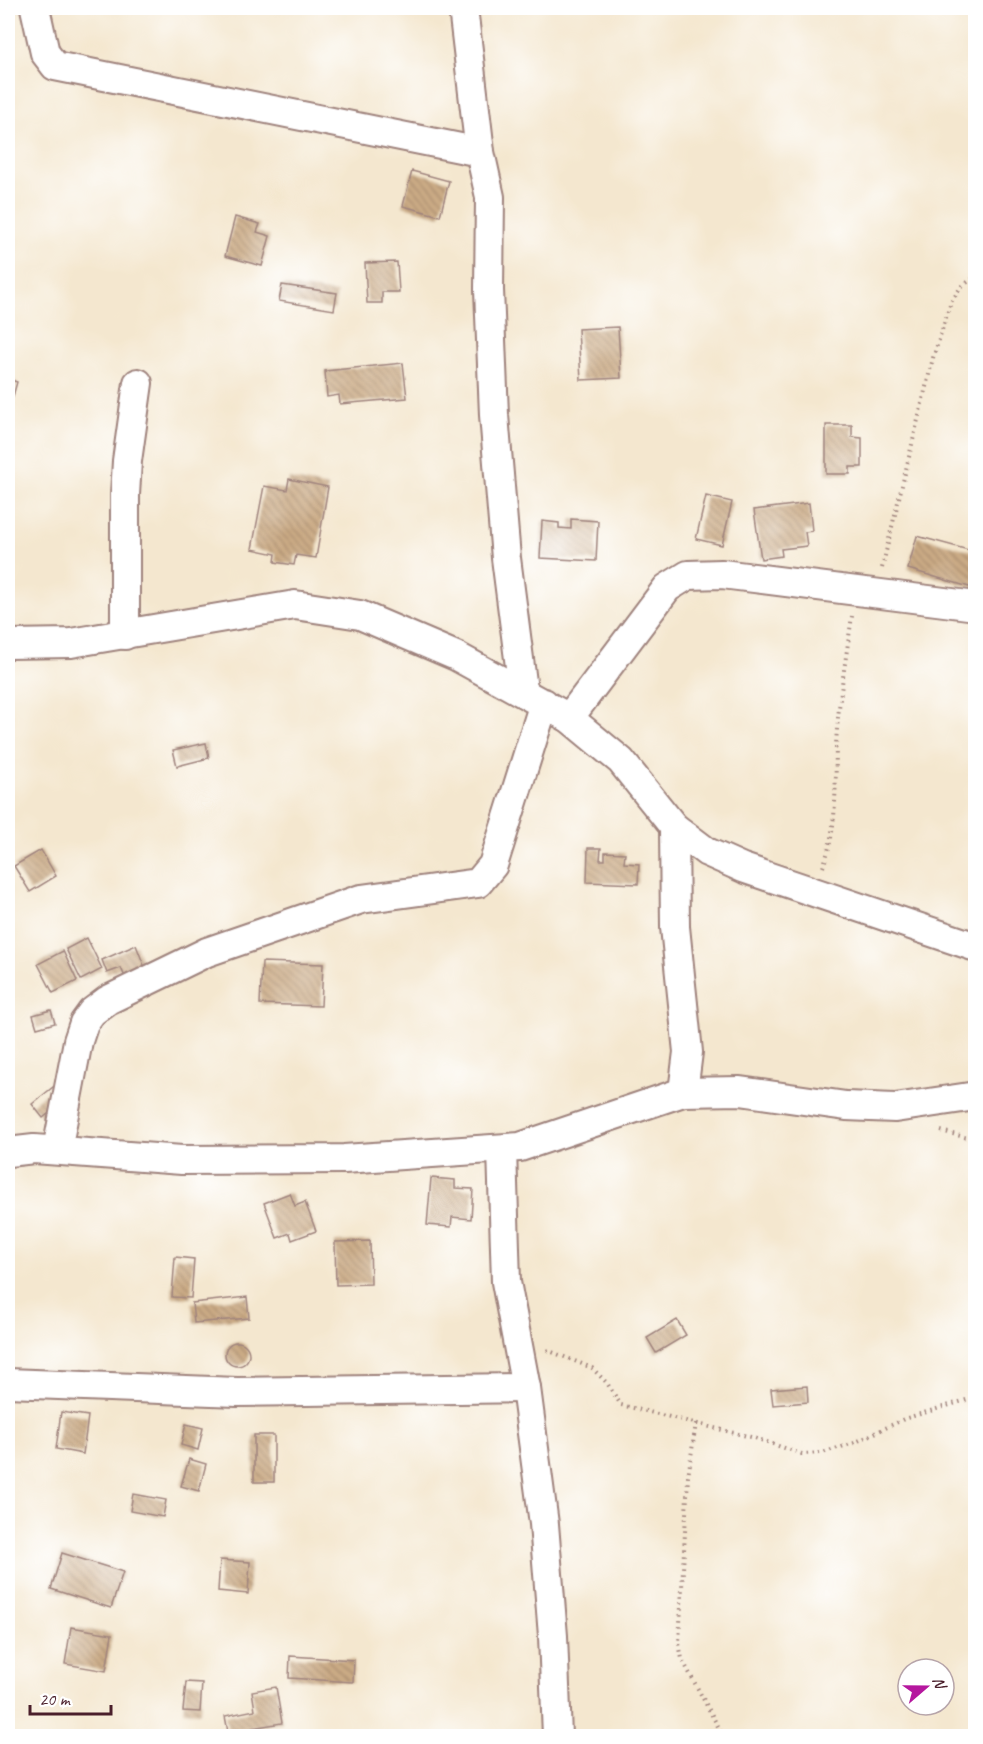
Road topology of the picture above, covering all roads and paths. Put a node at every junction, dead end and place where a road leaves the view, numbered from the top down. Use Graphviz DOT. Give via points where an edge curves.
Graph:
graph roads {
  1 [pos="35,8"];
  2 [pos="463,8"];
  3 [pos="480,152"];
  4 [pos="975,276"];
  5 [pos="138,383"];
  6 [pos="865,592"];
  7 [pos="975,606"];
  8 [pos="125,635"];
  9 [pos="8,644"];
  10 [pos="533,696"];
  11 [pos="569,718"];
  12 [pos="674,827"];
  13 [pos="814,893"];
  14 [pos="975,947"];
  15 [pos="683,1092"];
  16 [pos="975,1096"];
  17 [pos="502,1149"];
  18 [pos="57,1150"];
  19 [pos="8,1152"];
  20 [pos="517,1340"];
  21 [pos="8,1383"];
  22 [pos="526,1388"];
  23 [pos="975,1397"];
  24 [pos="696,1423"];
  25 [pos="557,1737"];
  26 [pos="723,1737"];
  1 -- 3 [label="street" via="45,53 55,66"];
  2 -- 3 [label="street"];
  3 -- 10 [label="street" via="490,197 489,290 495,427 506,558"];
  4 -- 6 [label="path" via="951,302"];
  5 -- 8 [label="street" via="125,484"];
  6 -- 7 [label="street"];
  6 -- 11 [label="street" via="706,572 677,579 666,588"];
  6 -- 13 [label="path" via="836,744 832,843"];
  8 -- 9 [label="street" via="71,643"];
  8 -- 10 [label="street" via="295,605 322,608 394,627"];
  10 -- 11 [label="street"];
  10 -- 18 [label="street" via="493,865 478,883 361,899 207,952 108,1000 84,1023"];
  11 -- 12 [label="street" via="621,761"];
  12 -- 13 [label="street" via="725,861"];
  12 -- 15 [label="street" via="675,927 688,1052"];
  13 -- 14 [label="street"];
  15 -- 16 [label="street" via="740,1091 846,1106 895,1107"];
  15 -- 17 [label="street" via="535,1143"];
  17 -- 18 [label="street" via="279,1161 182,1160"];
  17 -- 20 [label="street" via="506,1282"];
  18 -- 19 [label="street"];
  20 -- 22 [label="street"];
  20 -- 24 [label="path" via="592,1368 621,1405"];
  21 -- 22 [label="street" via="237,1392"];
  22 -- 25 [label="street" via="554,1636"];
  23 -- 24 [label="path" via="904,1419 854,1443 822,1453 802,1454"];
  24 -- 26 [label="path" via="688,1477 679,1643 682,1659"];
}
